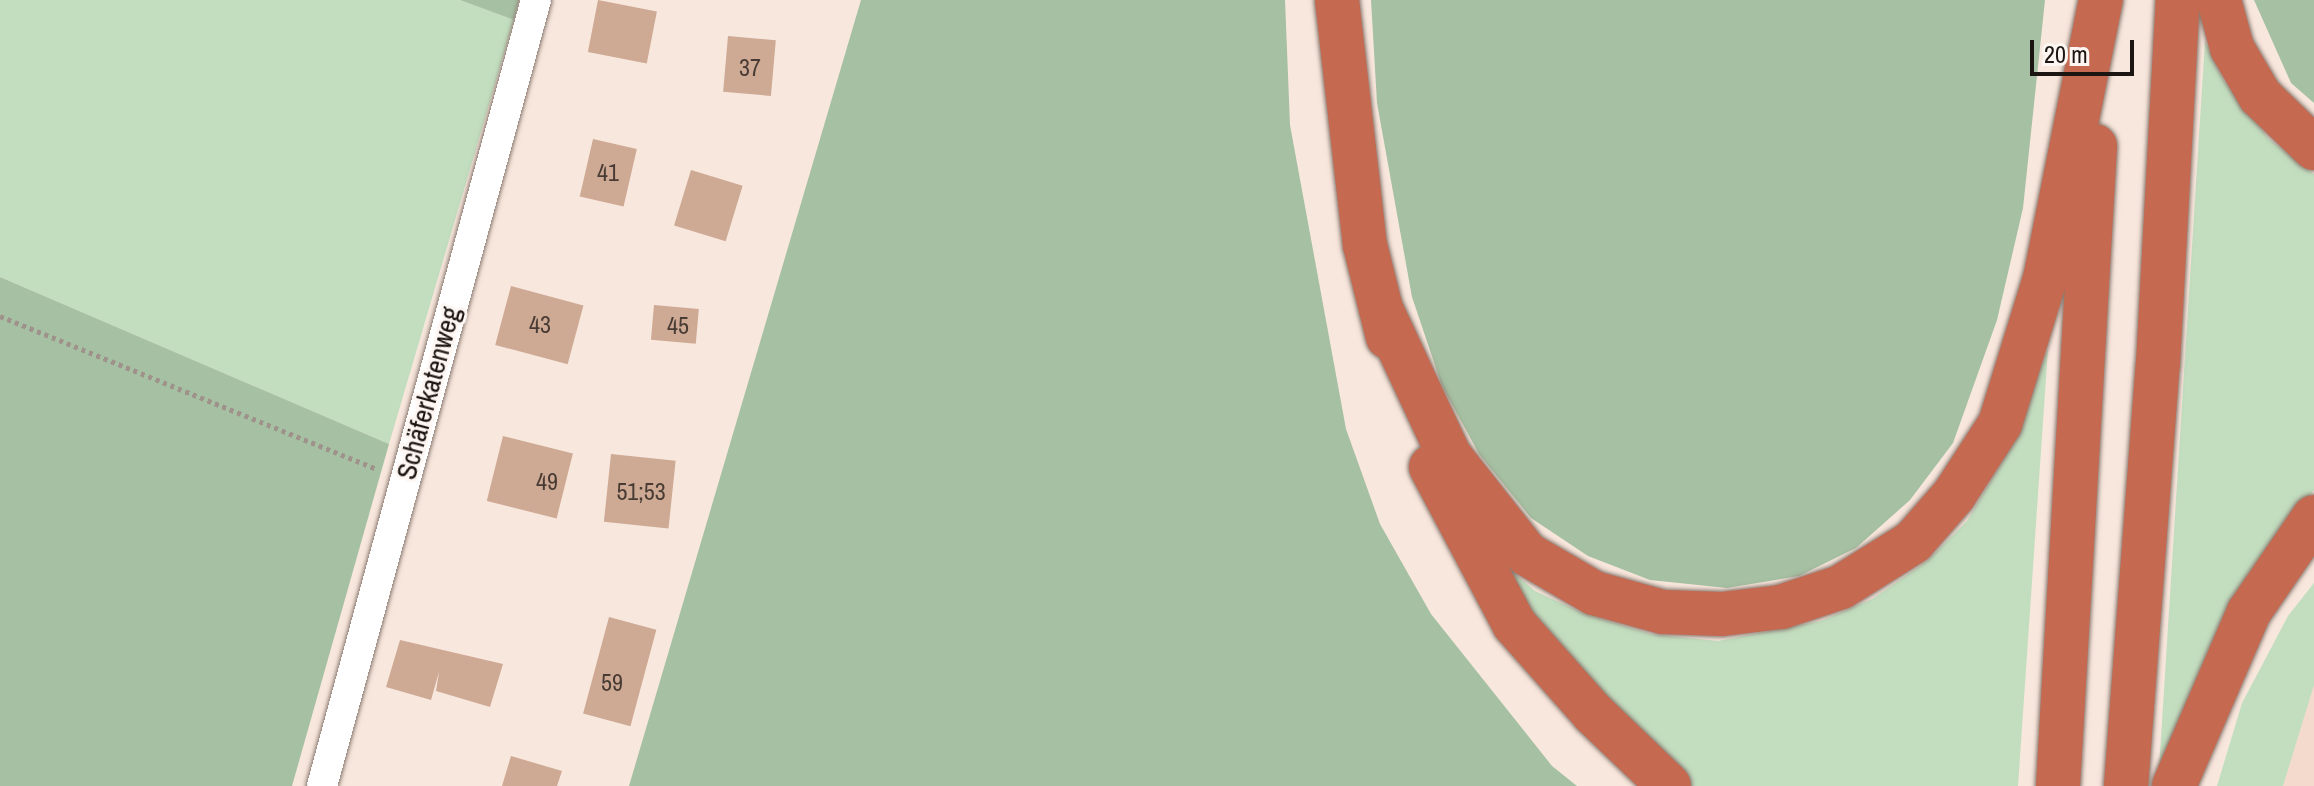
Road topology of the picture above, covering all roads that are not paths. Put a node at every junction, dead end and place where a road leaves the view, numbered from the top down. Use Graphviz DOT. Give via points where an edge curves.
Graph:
graph roads {
  1 [pos="536,0"];
  2 [pos="1337,0"];
  3 [pos="2102,0"];
  4 [pos="2178,0"];
  5 [pos="2219,0"];
  6 [pos="2314,148"];
  7 [pos="1381,309"];
  8 [pos="2314,517"];
  9 [pos="322,786"];
  10 [pos="1669,786"];
  11 [pos="2058,786"];
  12 [pos="2126,786"];
  13 [pos="2174,786"];
  1 -- 9 [label="street, Schäferkatenweg"];
  2 -- 7 [label="highway" via="1365,245"];
  3 -- 7 [label="highway" via="2045,279 2000,424 1954,495 1913,542 1841,587 1781,607 1722,614 1663,612 1594,593 1527,554 1449,455"];
  3 -- 11 [label="highway"];
  4 -- 12 [label="highway" via="2158,364"];
  5 -- 6 [label="highway" via="2232,48 2260,96"];
  7 -- 10 [label="highway" via="1401,397 1438,486 1514,624 1593,713"];
  8 -- 13 [label="highway" via="2249,612"];
}
